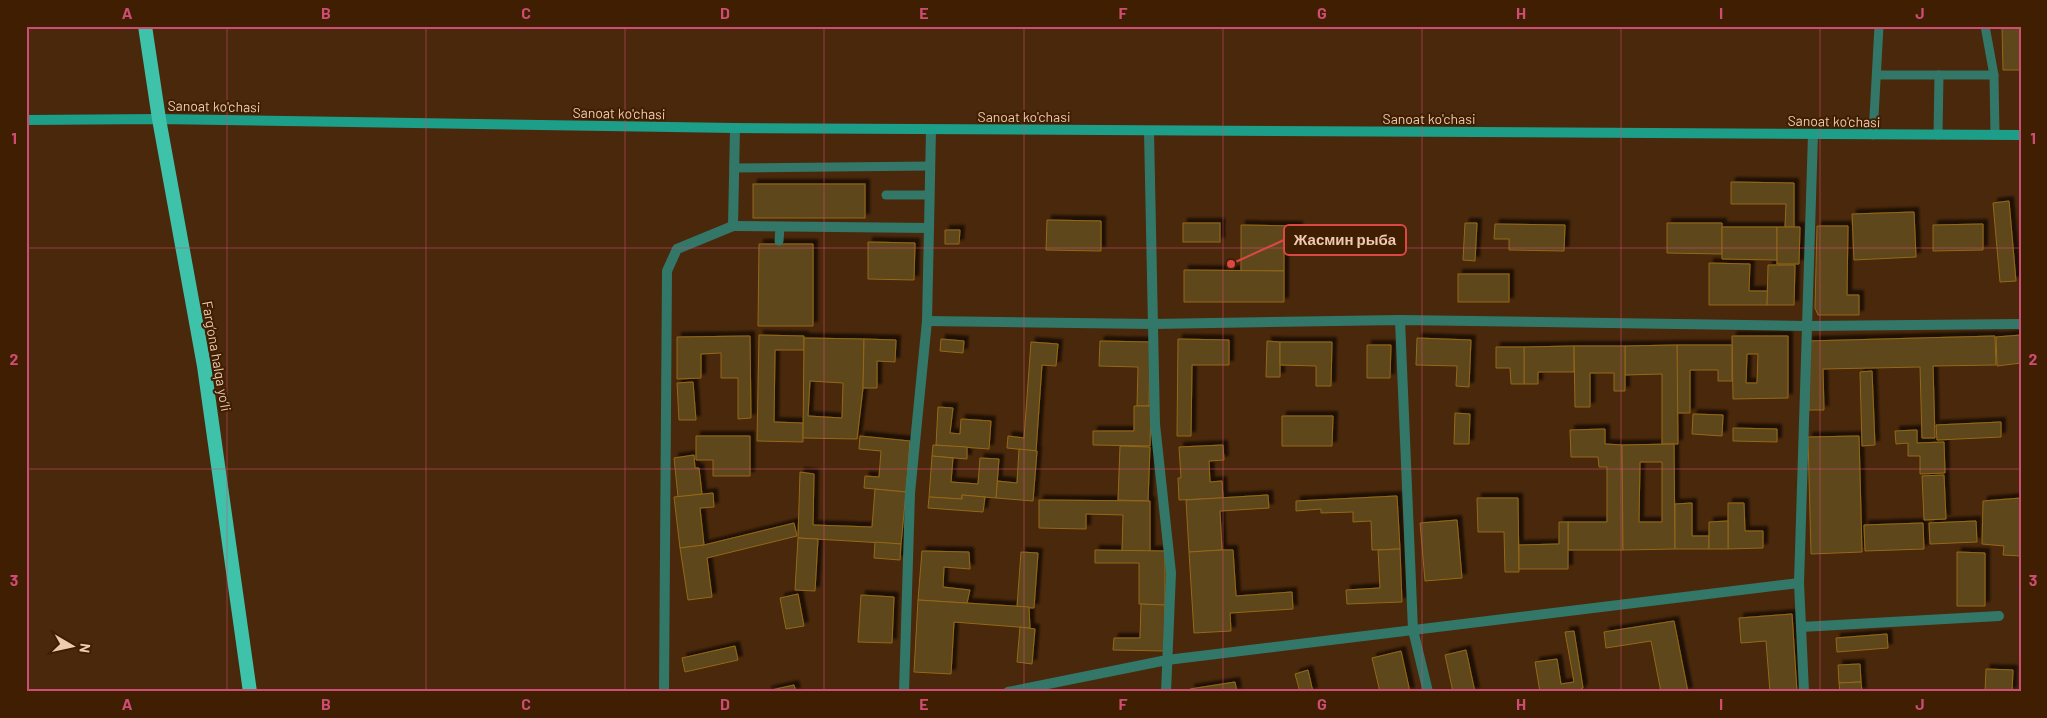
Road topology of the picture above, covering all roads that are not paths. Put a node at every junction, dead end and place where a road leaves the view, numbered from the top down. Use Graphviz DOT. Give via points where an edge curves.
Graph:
graph roads {
  1 [pos="144,26"];
  2 [pos="1879,26"];
  3 [pos="1985,26"];
  4 [pos="1877,75"];
  5 [pos="1939,75"];
  6 [pos="1994,75"];
  7 [pos="159,119"];
  8 [pos="26,120"];
  9 [pos="735,128"];
  10 [pos="931,130"];
  11 [pos="1149,131"];
  12 [pos="1813,134"];
  13 [pos="1873,135"];
  14 [pos="1938,135"];
  15 [pos="1995,135"];
  16 [pos="2021,135"];
  17 [pos="930,166"];
  18 [pos="734,168"];
  19 [pos="886,195"];
  20 [pos="929,195"];
  21 [pos="733,226"];
  22 [pos="780,227"];
  23 [pos="929,228"];
  24 [pos="779,241"];
  25 [pos="1400,320"];
  26 [pos="927,321"];
  27 [pos="1153,324"];
  28 [pos="2021,324"];
  29 [pos="1806,326"];
  30 [pos="1799,584"];
  31 [pos="1999,616"];
  32 [pos="1801,628"];
  33 [pos="1413,630"];
  34 [pos="1167,660"];
  35 [pos="250,692"];
  36 [pos="664,692"];
  37 [pos="904,692"];
  38 [pos="1008,692"];
  39 [pos="1166,692"];
  40 [pos="1428,692"];
  41 [pos="1804,692"];
  1 -- 7 [label="highway, Farg‘ona halqa yo‘li"];
  2 -- 4 [label="lane"];
  3 -- 6 [label="lane"];
  4 -- 5 [label="lane"];
  4 -- 13 [label="lane"];
  5 -- 6 [label="lane"];
  5 -- 14 [label="lane"];
  6 -- 15 [label="lane"];
  7 -- 8 [label="main road, Sanoat ko'chasi"];
  7 -- 9 [label="main road, Sanoat ko'chasi"];
  7 -- 35 [label="highway, Farg‘ona halqa yo‘li" via="204,366"];
  9 -- 10 [label="main road, Sanoat ko'chasi"];
  9 -- 18 [label="street"];
  10 -- 11 [label="main road, Sanoat ko'chasi"];
  10 -- 17 [label="street"];
  11 -- 12 [label="main road, Sanoat ko'chasi"];
  11 -- 27 [label="street"];
  12 -- 13 [label="main road, Sanoat ko'chasi"];
  12 -- 29 [label="street"];
  13 -- 14 [label="main road, Sanoat ko'chasi"];
  14 -- 15 [label="main road, Sanoat ko'chasi"];
  15 -- 16 [label="main road, Sanoat ko'chasi"];
  17 -- 18 [label="lane"];
  17 -- 20 [label="street"];
  18 -- 21 [label="street"];
  19 -- 20 [label="lane"];
  20 -- 23 [label="street"];
  21 -- 22 [label="street"];
  21 -- 36 [label="street" via="677,249 667,271"];
  22 -- 23 [label="street"];
  22 -- 24 [label="lane"];
  23 -- 26 [label="street"];
  25 -- 27 [label="street"];
  25 -- 29 [label="street"];
  25 -- 33 [label="street"];
  26 -- 27 [label="street"];
  26 -- 37 [label="street" via="910,493"];
  27 -- 34 [label="street" via="1155,424 1170,573"];
  28 -- 29 [label="street"];
  29 -- 30 [label="street"];
  30 -- 32 [label="street"];
  30 -- 33 [label="street"];
  31 -- 32 [label="street"];
  32 -- 41 [label="street"];
  33 -- 34 [label="street"];
  33 -- 40 [label="street"];
  34 -- 38 [label="street"];
  34 -- 39 [label="street"];
}
